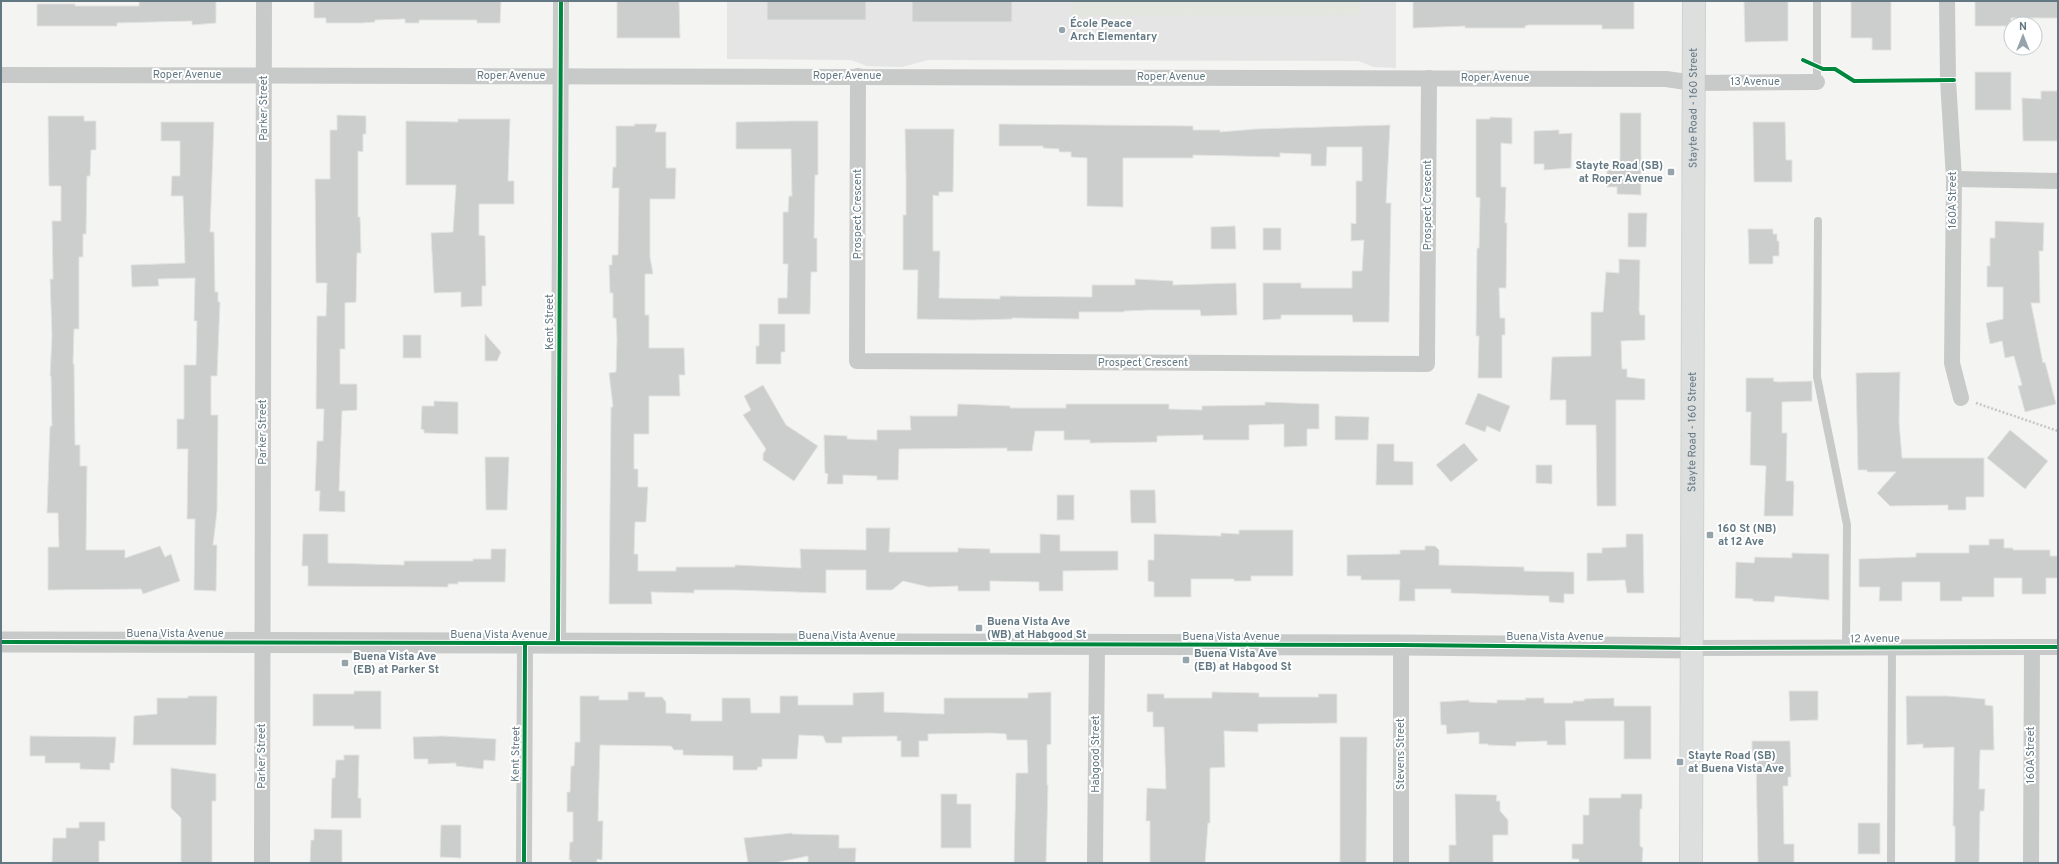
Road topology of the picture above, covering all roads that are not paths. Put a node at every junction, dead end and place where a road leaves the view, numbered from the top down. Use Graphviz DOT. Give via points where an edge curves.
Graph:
graph roads {
  1 [pos="264,1"];
  2 [pos="561,1"];
  3 [pos="1694,1"];
  4 [pos="1817,1"];
  5 [pos="1947,1"];
  6 [pos="1,75"];
  7 [pos="264,76"];
  8 [pos="560,76"];
  9 [pos="858,76"];
  10 [pos="1429,78"];
  11 [pos="1817,82"];
  12 [pos="1694,83"];
  13 [pos="1954,179"];
  14 [pos="2058,181"];
  15 [pos="1818,221"];
  16 [pos="1961,398"];
  17 [pos="1,642"];
  18 [pos="262,643"];
  19 [pos="558,643"];
  20 [pos="525,644"];
  21 [pos="1401,645"];
  22 [pos="1097,646"];
  23 [pos="1892,647"];
  24 [pos="2032,647"];
  25 [pos="2058,647"];
  26 [pos="1693,648"];
  27 [pos="1846,648"];
  28 [pos="262,863"];
  29 [pos="524,863"];
  30 [pos="1095,863"];
  31 [pos="1401,863"];
  32 [pos="1691,863"];
  33 [pos="1891,863"];
  34 [pos="2031,863"];
  1 -- 7 [label="street, Parker Street"];
  2 -- 8 [label="street, Kent Street"];
  3 -- 12 [label="main road, Stayte Road - 160 Street"];
  4 -- 11 [label="lane"];
  5 -- 13 [label="street, 160A Street" via="1948,80"];
  6 -- 7 [label="street, Roper Avenue"];
  7 -- 8 [label="street, Roper Avenue"];
  7 -- 18 [label="street, Parker Street"];
  8 -- 9 [label="street, Roper Avenue"];
  8 -- 19 [label="street, Kent Street"];
  9 -- 10 [label="street, Roper Avenue"];
  9 -- 10 [label="street, Prospect Crescent" via="857,361 1427,364"];
  10 -- 12 [label="street, Roper Avenue" via="1666,79"];
  11 -- 12 [label="street, 13 Avenue"];
  12 -- 26 [label="main road, Stayte Road - 160 Street"];
  13 -- 14 [label="street"];
  13 -- 16 [label="street, 160A Street" via="1952,363"];
  15 -- 27 [label="lane" via="1817,377 1847,526"];
  17 -- 18 [label="street, Buena Vista Avenue"];
  18 -- 20 [label="street, Buena Vista Avenue"];
  18 -- 28 [label="street, Parker Street"];
  19 -- 20 [label="street, Buena Vista Avenue"];
  19 -- 22 [label="street, Buena Vista Avenue"];
  20 -- 29 [label="street, Kent Street"];
  21 -- 22 [label="street, Buena Vista Avenue"];
  21 -- 26 [label="street, Buena Vista Avenue"];
  21 -- 31 [label="street, Stevens Street"];
  22 -- 30 [label="street, Habgood Street"];
  23 -- 24 [label="street, 12 Avenue"];
  23 -- 27 [label="street, 12 Avenue"];
  23 -- 33 [label="lane"];
  24 -- 25 [label="street, 12 Avenue"];
  24 -- 34 [label="street, 160A Street"];
  26 -- 27 [label="street, 12 Avenue"];
  26 -- 32 [label="main road, Stayte Road - 160 Street"];
}
